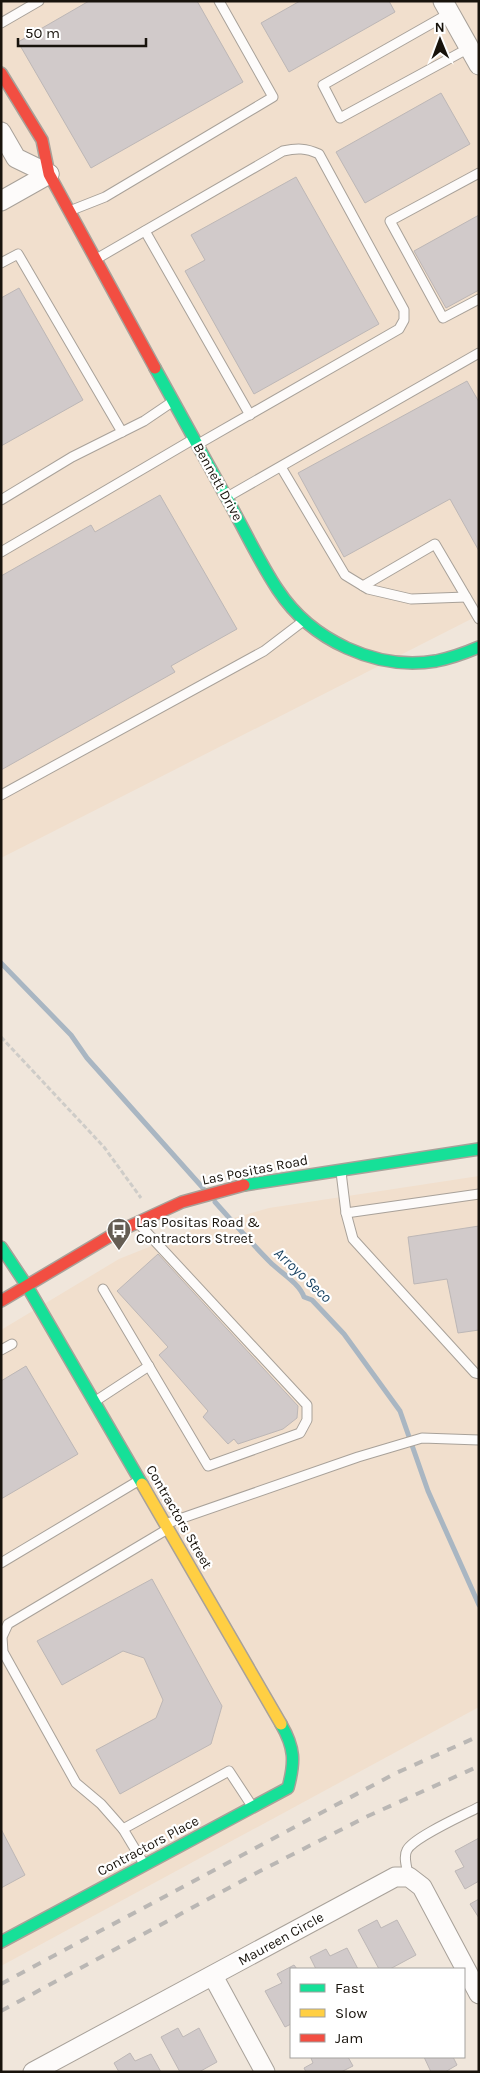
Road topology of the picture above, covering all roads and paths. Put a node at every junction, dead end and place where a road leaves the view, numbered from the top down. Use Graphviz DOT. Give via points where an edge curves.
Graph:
graph roads {
  1 [pos="39,1"];
  2 [pos="219,1"];
  3 [pos="446,7"];
  4 [pos="1,23"];
  5 [pos="471,41"];
  6 [pos="479,65"];
  7 [pos="1,72"];
  8 [pos="1,132"];
  9 [pos="479,173"];
  10 [pos="49,174"];
  11 [pos="1,201"];
  12 [pos="69,211"];
  13 [pos="145,232"];
  14 [pos="96,260"];
  15 [pos="1,263"];
  16 [pos="479,299"];
  17 [pos="479,353"];
  18 [pos="174,401"];
  19 [pos="250,415"];
  20 [pos="122,432"];
  21 [pos="196,442"];
  22 [pos="281,467"];
  23 [pos="227,497"];
  24 [pos="1,500"];
  25 [pos="1,552"];
  26 [pos="363,586"];
  27 [pos="466,597"];
  28 [pos="479,619"];
  29 [pos="305,620"];
  30 [pos="479,647"];
  31 [pos="1,796"];
  32 [pos="1,1038"];
  33 [pos="479,1150"];
  34 [pos="341,1170"];
  35 [pos="479,1194"];
  36 [pos="346,1213"];
  37 [pos="153,1214"];
  38 [pos="138,1222"];
  39 [pos="1,1247"];
  40 [pos="27,1286"];
  41 [pos="103,1289"];
  42 [pos="1,1301"];
  43 [pos="12,1344"];
  44 [pos="1,1350"];
  45 [pos="149,1366"];
  46 [pos="479,1374"];
  47 [pos="94,1402"];
  48 [pos="479,1440"];
  49 [pos="140,1480"];
  50 [pos="167,1526"];
  51 [pos="1,1563"];
  52 [pos="294,1766"];
  53 [pos="253,1807"];
  54 [pos="479,1807"];
  55 [pos="123,1829"];
  56 [pos="144,1865"];
  57 [pos="408,1877"];
  58 [pos="1,1942"];
  59 [pos="213,1976"];
  60 [pos="479,1994"];
  61 [pos="34,2072"];
  62 [pos="265,2072"];
  1 -- 4 [label="lane"];
  2 -- 12 [label="lane" via="273,97 105,197"];
  3 -- 5 [label="street"];
  3 -- 5 [label="lane" via="323,85 340,118"];
  5 -- 6 [label="street"];
  7 -- 10 [label="street, Bennett Drive" via="42,140"];
  8 -- 10 [label="street" via="16,158"];
  9 -- 16 [label="lane" via="390,222 443,318"];
  10 -- 11 [label="street"];
  10 -- 12 [label="street, Bennett Drive"];
  12 -- 14 [label="street, Bennett Drive"];
  13 -- 14 [label="lane"];
  13 -- 19 [label="lane"];
  13 -- 19 [label="lane" via="283,151 297,148 319,154 404,310 404,320 399,329"];
  14 -- 18 [label="street, Bennett Drive"];
  15 -- 20 [label="lane" via="18,254"];
  17 -- 22 [label="lane"];
  18 -- 20 [label="lane"];
  18 -- 21 [label="street, Bennett Drive"];
  19 -- 21 [label="lane"];
  20 -- 24 [label="lane" via="72,457"];
  21 -- 23 [label="street, Bennett Drive"];
  21 -- 25 [label="lane"];
  22 -- 23 [label="lane"];
  22 -- 26 [label="lane" via="345,575"];
  23 -- 29 [label="street, Bennett Drive" via="278,591"];
  26 -- 27 [label="lane" via="411,599"];
  26 -- 27 [label="lane" via="434,544"];
  27 -- 28 [label="lane"];
  29 -- 30 [label="street, Bennett Drive" via="335,643 379,658 415,664 459,656"];
  29 -- 31 [label="lane" via="264,650"];
  32 -- 37 [label="path" via="104,1147"];
  33 -- 34 [label="street, Las Positas Road"];
  34 -- 36 [label="lane"];
  34 -- 37 [label="street, Las Positas Road" via="256,1182 182,1202"];
  35 -- 36 [label="lane"];
  36 -- 46 [label="lane" via="353,1239"];
  37 -- 38 [label="street, Las Positas Road"];
  38 -- 40 [label="street, Las Positas Road"];
  38 -- 45 [label="lane" via="307,1405 307,1420 300,1433 208,1466"];
  39 -- 40 [label="street, Contractors Street"];
  40 -- 42 [label="street, Las Positas Road"];
  40 -- 47 [label="street, Contractors Street"];
  41 -- 45 [label="lane"];
  43 -- 44 [label="lane"];
  45 -- 47 [label="lane"];
  47 -- 49 [label="street, Contractors Street"];
  48 -- 50 [label="lane" via="422,1438"];
  49 -- 50 [label="street, Contractors Street"];
  49 -- 51 [label="lane"];
  50 -- 52 [label="street, Contractors Street" via="291,1741"];
  50 -- 55 [label="lane" via="8,1624 2,1637 3,1652 76,1783"];
  52 -- 53 [label="street, Contractors Place" via="288,1788"];
  53 -- 55 [label="lane" via="229,1771"];
  53 -- 56 [label="street, Contractors Place"];
  54 -- 57 [label="lane" via="408,1848"];
  55 -- 56 [label="lane"];
  56 -- 58 [label="street, Contractors Place"];
  57 -- 59 [label="street, Maureen Circle" via="395,1877"];
  57 -- 60 [label="street" via="422,1887"];
  59 -- 61 [label="street, Maureen Circle"];
  59 -- 62 [label="street"];
}
